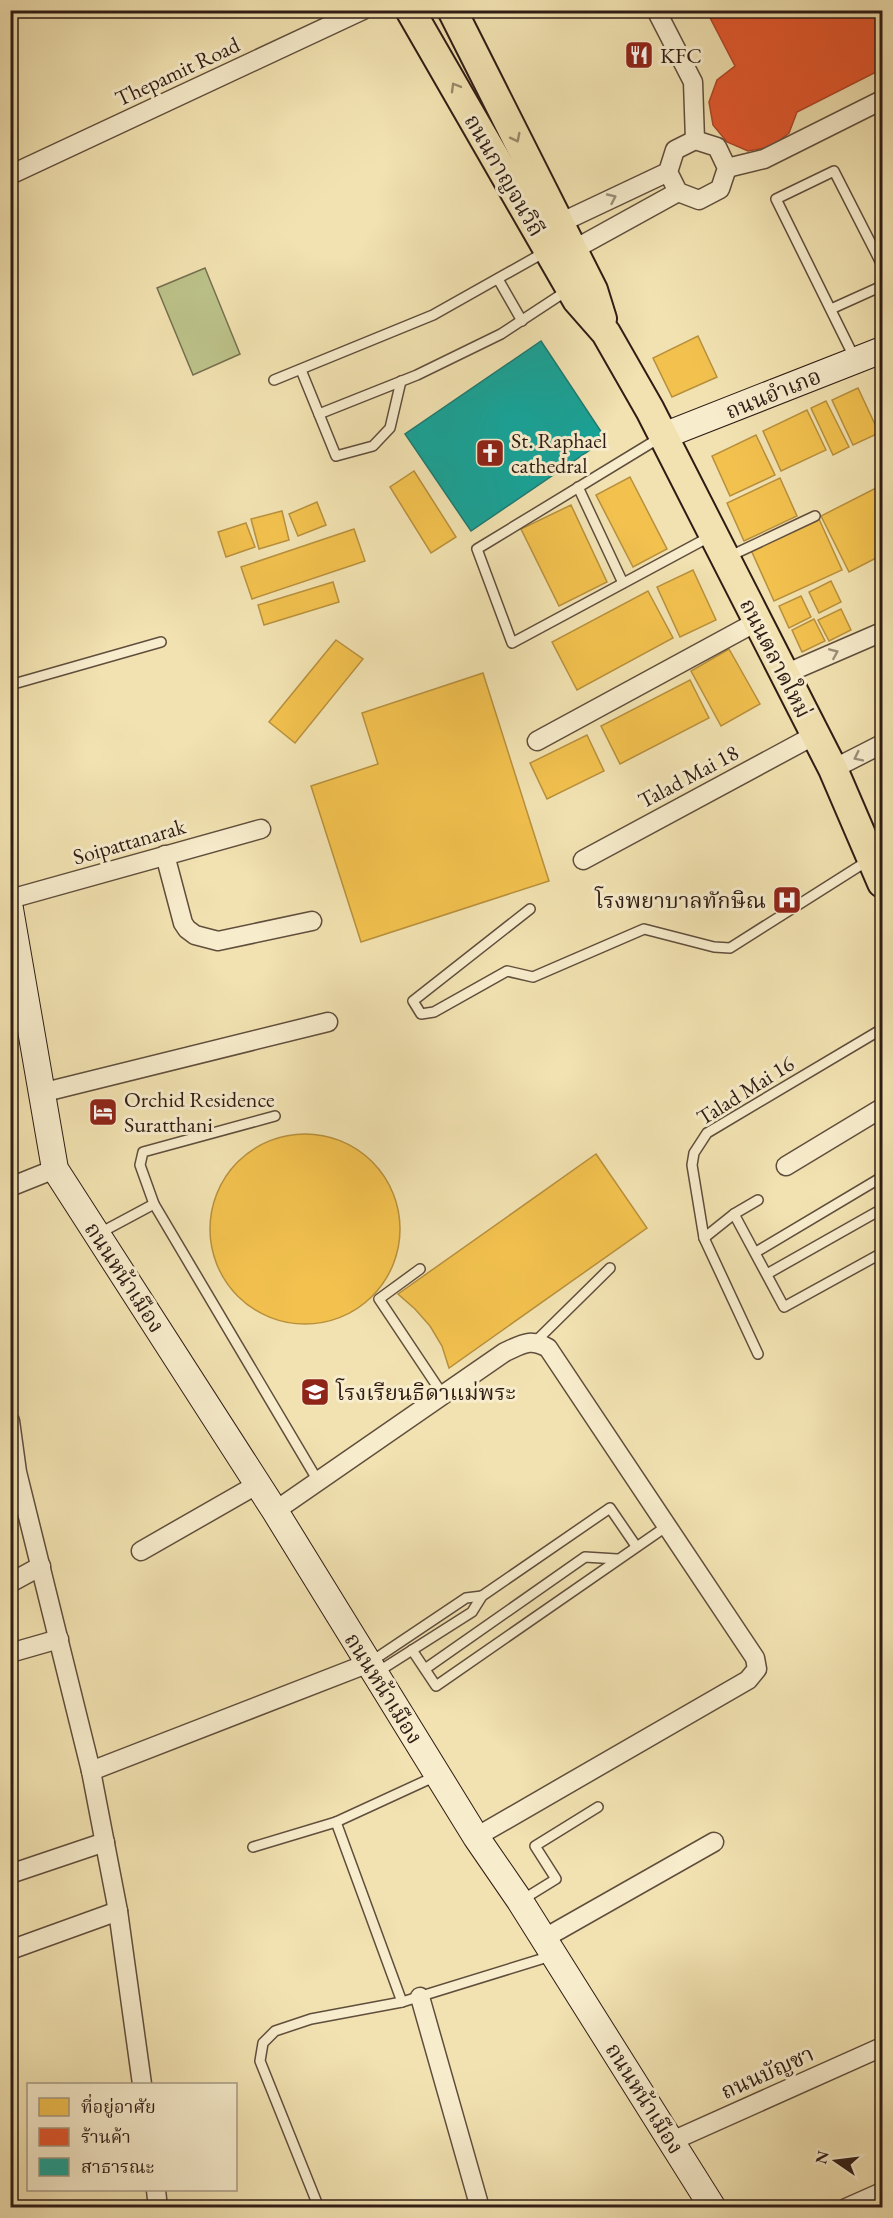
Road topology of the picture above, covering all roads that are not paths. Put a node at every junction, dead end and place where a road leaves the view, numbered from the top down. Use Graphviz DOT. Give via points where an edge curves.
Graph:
graph roads {
  1 [pos="363,10"];
  2 [pos="411,10"];
  3 [pos="452,10"];
  4 [pos="656,10"];
  5 [pos="882,100"];
  6 [pos="695,140"];
  7 [pos="727,168"];
  8 [pos="668,172"];
  9 [pos="10,175"];
  10 [pos="678,192"];
  11 [pos="560,223"];
  12 [pos="560,250"];
  13 [pos="882,265"];
  14 [pos="498,279"];
  15 [pos="882,286"];
  16 [pos="570,289"];
  17 [pos="831,309"];
  18 [pos="522,321"];
  19 [pos="606,333"];
  20 [pos="882,350"];
  21 [pos="855,360"];
  22 [pos="301,370"];
  23 [pos="274,380"];
  24 [pos="401,381"];
  25 [pos="319,414"];
  26 [pos="663,436"];
  27 [pos="578,488"];
  28 [pos="815,516"];
  29 [pos="719,546"];
  30 [pos="623,583"];
  31 [pos="758,621"];
  32 [pos="882,632"];
  33 [pos="161,642"];
  34 [pos="784,674"];
  35 [pos="10,685"];
  36 [pos="815,735"];
  37 [pos="537,741"];
  38 [pos="882,744"];
  39 [pos="833,769"];
  40 [pos="261,829"];
  41 [pos="165,855"];
  42 [pos="583,860"];
  43 [pos="877,870"];
  44 [pos="10,899"];
  45 [pos="10,909"];
  46 [pos="530,909"];
  47 [pos="312,921"];
  48 [pos="328,1022"];
  49 [pos="882,1029"];
  50 [pos="41,1093"];
  51 [pos="882,1108"];
  52 [pos="275,1116"];
  53 [pos="786,1166"];
  54 [pos="55,1169"];
  55 [pos="882,1177"];
  56 [pos="10,1187"];
  57 [pos="758,1200"];
  58 [pos="154,1204"];
  59 [pos="882,1209"];
  60 [pos="734,1214"];
  61 [pos="97,1234"];
  62 [pos="704,1238"];
  63 [pos="756,1252"];
  64 [pos="882,1253"];
  65 [pos="610,1268"];
  66 [pos="420,1269"];
  67 [pos="767,1274"];
  68 [pos="536,1341"];
  69 [pos="758,1354"];
  70 [pos="443,1395"];
  71 [pos="10,1421"];
  72 [pos="14,1474"];
  73 [pos="318,1481"];
  74 [pos="258,1485"];
  75 [pos="275,1510"];
  76 [pos="667,1526"];
  77 [pos="636,1546"];
  78 [pos="141,1551"];
  79 [pos="617,1559"];
  80 [pos="41,1566"];
  81 [pos="10,1583"];
  82 [pos="482,1596"];
  83 [pos="59,1639"];
  84 [pos="412,1650"];
  85 [pos="10,1653"];
  86 [pos="372,1668"];
  87 [pos="425,1669"];
  88 [pos="91,1771"];
  89 [pos="438,1775"];
  90 [pos="598,1806"];
  91 [pos="336,1822"];
  92 [pos="476,1837"];
  93 [pos="105,1842"];
  94 [pos="714,1842"];
  95 [pos="253,1848"];
  96 [pos="10,1874"];
  97 [pos="520,1901"];
  98 [pos="118,1911"];
  99 [pos="548,1947"];
  100 [pos="10,1950"];
  101 [pos="420,1997"];
  102 [pos="402,2002"];
  103 [pos="882,2047"];
  104 [pos="142,2083"];
  105 [pos="672,2141"];
  106 [pos="156,2191"];
  107 [pos="882,2192"];
  108 [pos="158,2208"];
  109 [pos="319,2208"];
  110 [pos="480,2208"];
  111 [pos="713,2208"];
  112 [pos="846,2208"];
  1 -- 9 [label="street, Thepamit Road"];
  12 -- 2 [label="main road, ถนนกาญจนวิถี, one-way"];
  3 -- 11 [label="main road, ถนนกาญจนวิถี, one-way"];
  4 -- 6 [label="street" via="693,82"];
  5 -- 7 [label="street" via="764,159"];
  6 -- 7 [label="street" via="717,147"];
  6 -- 8 [label="street" via="675,150"];
  7 -- 10 [label="street" via="720,189 699,200"];
  8 -- 10 [label="street"];
  11 -- 8 [label="street, one-way"];
  10 -- 12 [label="street"];
  11 -- 12 [label="main road, ถนนกาญจนวิถี"];
  12 -- 14 [label="lane"];
  12 -- 16 [label="main road, ถนนกาญจนวิถี"];
  12 -- 19 [label="main road, ถนนกาญจนวิถี" via="593,290"];
  13 -- 17 [label="lane" via="834,171 776,199"];
  14 -- 18 [label="lane"];
  14 -- 22 [label="lane" via="433,315"];
  15 -- 17 [label="lane"];
  16 -- 18 [label="lane"];
  16 -- 19 [label="main road, ถนนกาญจนวิถี"];
  17 -- 21 [label="lane"];
  18 -- 24 [label="lane"];
  19 -- 26 [label="main road, ถนนกาญจนวิถี"];
  20 -- 21 [label="street, ถนนอำเภอ"];
  21 -- 26 [label="street, ถนนอำเภอ"];
  22 -- 23 [label="lane"];
  22 -- 25 [label="lane"];
  24 -- 25 [label="lane"];
  24 -- 25 [label="lane" via="390,428 373,447 336,456"];
  26 -- 27 [label="lane"];
  26 -- 29 [label="main road, ถนนตลาดใหม่"];
  27 -- 30 [label="lane"];
  27 -- 30 [label="lane" via="477,549 512,643"];
  28 -- 29 [label="lane"];
  29 -- 30 [label="lane"];
  29 -- 31 [label="main road, ถนนตลาดใหม่"];
  31 -- 34 [label="main road, ถนนตลาดใหม่"];
  31 -- 37 [label="street"];
  34 -- 32 [label="street, one-way"];
  33 -- 35 [label="lane"];
  34 -- 36 [label="main road, ถนนตลาดใหม่"];
  36 -- 39 [label="main road, ถนนตลาดใหม่"];
  36 -- 42 [label="street, Talad Mai 18"];
  38 -- 39 [label="street, one-way"];
  39 -- 43 [label="main road, ถนนตลาดใหม่"];
  40 -- 41 [label="street, Soipattanarak"];
  41 -- 44 [label="street, Soipattanarak"];
  41 -- 47 [label="street" via="183,923 195,935 218,941"];
  43 -- 46 [label="lane" via="730,948 644,929 533,977 507,971 434,1012 421,1014 413,1001"];
  45 -- 50 [label="street"];
  48 -- 50 [label="street"];
  49 -- 62 [label="lane, Talad Mai 16" via="707,1133 699,1142 692,1165"];
  50 -- 54 [label="street"];
  51 -- 53 [label="street"];
  52 -- 58 [label="lane" via="143,1152 140,1165"];
  54 -- 56 [label="street"];
  54 -- 61 [label="street, ถนนหน้าเมือง"];
  55 -- 63 [label="lane"];
  57 -- 60 [label="lane"];
  58 -- 61 [label="lane"];
  58 -- 73 [label="lane"];
  59 -- 67 [label="lane"];
  60 -- 62 [label="lane"];
  60 -- 63 [label="lane"];
  61 -- 74 [label="street, ถนนหน้าเมือง"];
  62 -- 69 [label="lane, Talad Mai 16"];
  63 -- 67 [label="lane"];
  64 -- 67 [label="lane" via="784,1307"];
  65 -- 68 [label="lane"];
  66 -- 70 [label="lane" via="379,1299"];
  68 -- 70 [label="street" via="506,1352"];
  68 -- 76 [label="street" via="548,1348"];
  70 -- 73 [label="street"];
  71 -- 72 [label="street"];
  72 -- 80 [label="street"];
  73 -- 75 [label="street"];
  74 -- 75 [label="street, ถนนหน้าเมือง"];
  74 -- 78 [label="street"];
  75 -- 86 [label="street, ถนนหน้าเมือง"];
  76 -- 77 [label="lane"];
  76 -- 92 [label="street" via="755,1658 757,1669 748,1680"];
  77 -- 79 [label="lane"];
  77 -- 82 [label="lane" via="610,1508"];
  79 -- 87 [label="lane" via="585,1557"];
  79 -- 87 [label="lane" via="436,1686"];
  80 -- 81 [label="street"];
  80 -- 83 [label="street"];
  82 -- 84 [label="lane" via="472,1612"];
  82 -- 86 [label="lane" via="466,1598"];
  83 -- 85 [label="street"];
  83 -- 88 [label="street"];
  84 -- 86 [label="lane"];
  84 -- 87 [label="lane"];
  86 -- 88 [label="street"];
  86 -- 89 [label="street, ถนนหน้าเมือง"];
  88 -- 93 [label="street"];
  89 -- 91 [label="lane"];
  89 -- 92 [label="street, ถนนหน้าเมือง"];
  90 -- 97 [label="lane" via="535,1845 556,1880"];
  91 -- 95 [label="lane"];
  91 -- 102 [label="lane"];
  92 -- 97 [label="street, ถนนหน้าเมือง"];
  93 -- 96 [label="street"];
  93 -- 98 [label="street"];
  94 -- 99 [label="street"];
  97 -- 99 [label="street, ถนนหน้าเมือง"];
  98 -- 100 [label="street"];
  98 -- 104 [label="street"];
  99 -- 101 [label="lane"];
  99 -- 105 [label="street, ถนนหน้าเมือง"];
  101 -- 102 [label="lane"];
  101 -- 110 [label="street"];
  102 -- 109 [label="lane" via="311,2019 275,2031 263,2043 260,2061"];
  103 -- 105 [label="street, ถนนบัญชา"];
  105 -- 111 [label="street, ถนนหน้าเมือง"];
  106 -- 108 [label="street"];
  107 -- 112 [label="street"];
}
